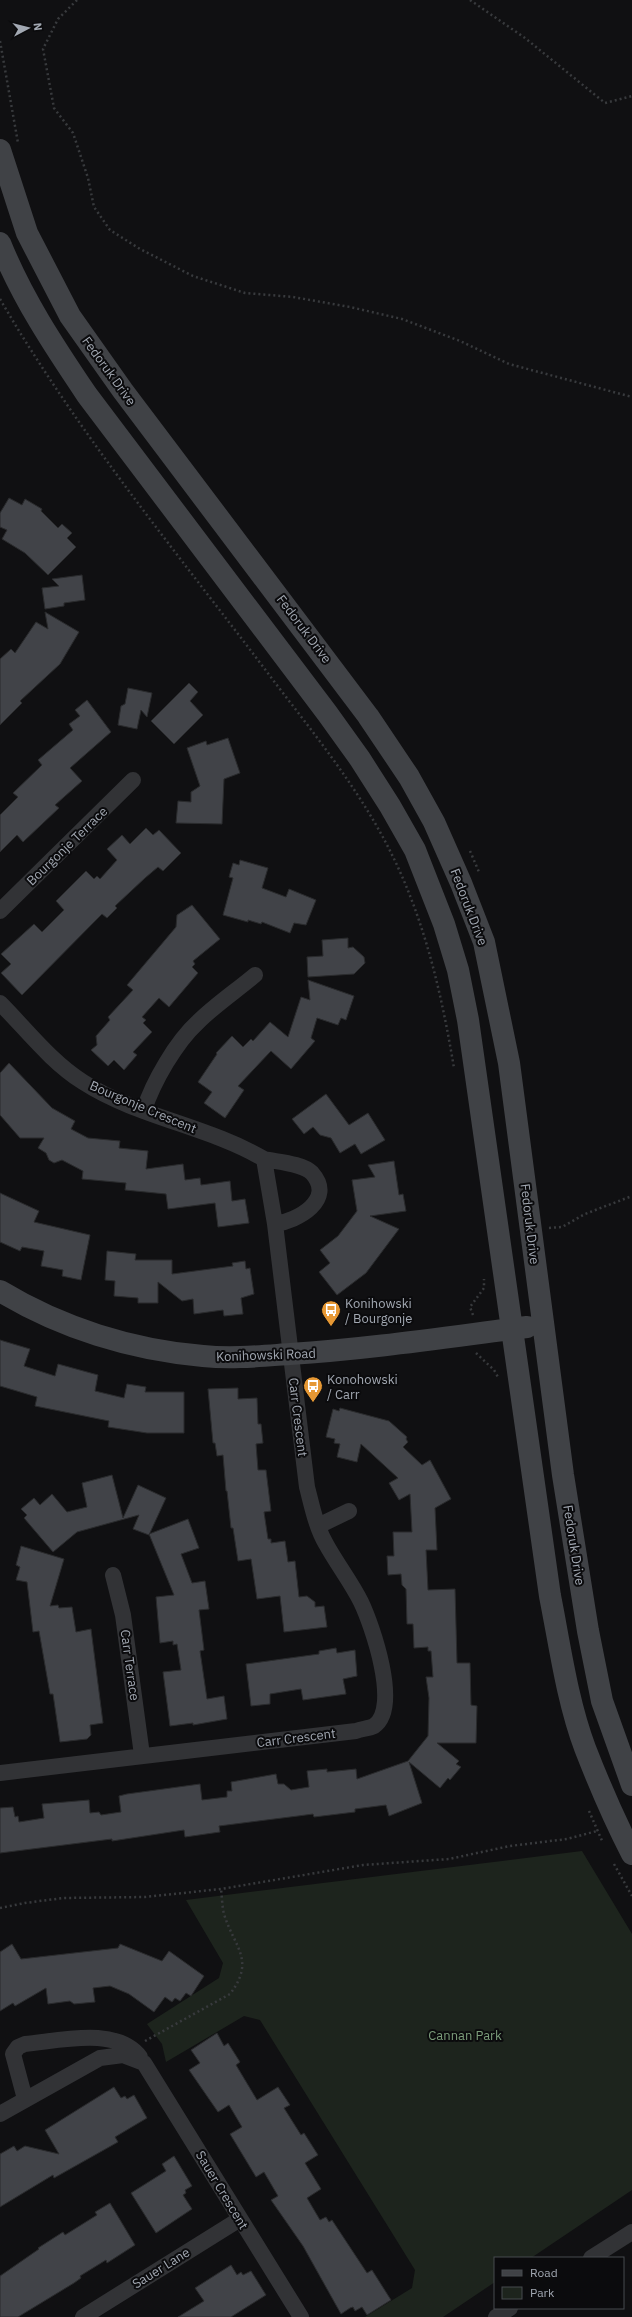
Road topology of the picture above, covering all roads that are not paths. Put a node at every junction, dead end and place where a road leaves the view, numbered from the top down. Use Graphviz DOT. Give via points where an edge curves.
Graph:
graph roads {
  1 [pos="0,150"];
  2 [pos="0,243"];
  3 [pos="134,780"];
  4 [pos="0,911"];
  5 [pos="255,975"];
  6 [pos="0,1002"];
  7 [pos="144,1110"];
  8 [pos="264,1159"];
  9 [pos="275,1224"];
  10 [pos="0,1291"];
  11 [pos="543,1324"];
  12 [pos="512,1329"];
  13 [pos="290,1354"];
  14 [pos="349,1511"];
  15 [pos="318,1526"];
  16 [pos="113,1575"];
  17 [pos="142,1755"];
  18 [pos="0,1773"];
  19 [pos="632,1785"];
  20 [pos="632,1854"];
  21 [pos="144,2063"];
  22 [pos="25,2099"];
  23 [pos="0,2114"];
  24 [pos="240,2219"];
  25 [pos="632,2232"];
  26 [pos="593,2257"];
  27 [pos="508,2309"];
  28 [pos="83,2317"];
  29 [pos="301,2317"];
  30 [pos="496,2317"];
  1 -- 11 [label="main road, Fedoruk Drive" via="27,233 70,316 88,344 337,673 409,776 434,822 462,883 484,942 509,1063"];
  2 -- 12 [label="main road" via="28,303 87,395 360,759 415,850 444,924 458,970 468,1020"];
  3 -- 4 [label="street, Bourgonje Terrace"];
  5 -- 7 [label="street" via="198,1022 184,1037 149,1096"];
  6 -- 7 [label="street, Bourgonje Crescent" via="65,1070 98,1091"];
  7 -- 8 [label="street, Bourgonje Crescent" via="244,1148"];
  8 -- 9 [label="street"];
  8 -- 9 [label="street, Bourgonje Crescent" via="301,1168 311,1173 317,1183 318,1195 311,1208 288,1222"];
  9 -- 13 [label="street"];
  10 -- 13 [label="main road, Konihowski Road" via="45,1315 84,1330 140,1346 204,1356 244,1358"];
  11 -- 12 [label="main road, Konihowski Road"];
  11 -- 19 [label="main road, Fedoruk Drive" via="563,1475 589,1638 602,1701"];
  12 -- 13 [label="main road, Konihowski Road"];
  12 -- 20 [label="main road" via="550,1596 571,1698 585,1747 610,1812"];
  13 -- 15 [label="street, Carr Crescent" via="306,1479"];
  14 -- 15 [label="street"];
  15 -- 17 [label="street, Carr Crescent" via="360,1601 376,1643 384,1686 385,1709 374,1725 356,1731"];
  16 -- 17 [label="street, Carr Terrace" via="123,1615"];
  17 -- 18 [label="street, Carr Crescent"];
  21 -- 22 [label="street" via="123,2055 100,2058"];
  21 -- 22 [label="street, Sauer Crescent" via="132,2048 111,2039 25,2044 18,2047 13,2054"];
  21 -- 24 [label="street, Sauer Crescent"];
  22 -- 23 [label="street"];
  24 -- 28 [label="street, Sauer Lane"];
  24 -- 29 [label="street, Sauer Crescent"];
  25 -- 26 [label="street"];
  27 -- 30 [label="street"];
}
